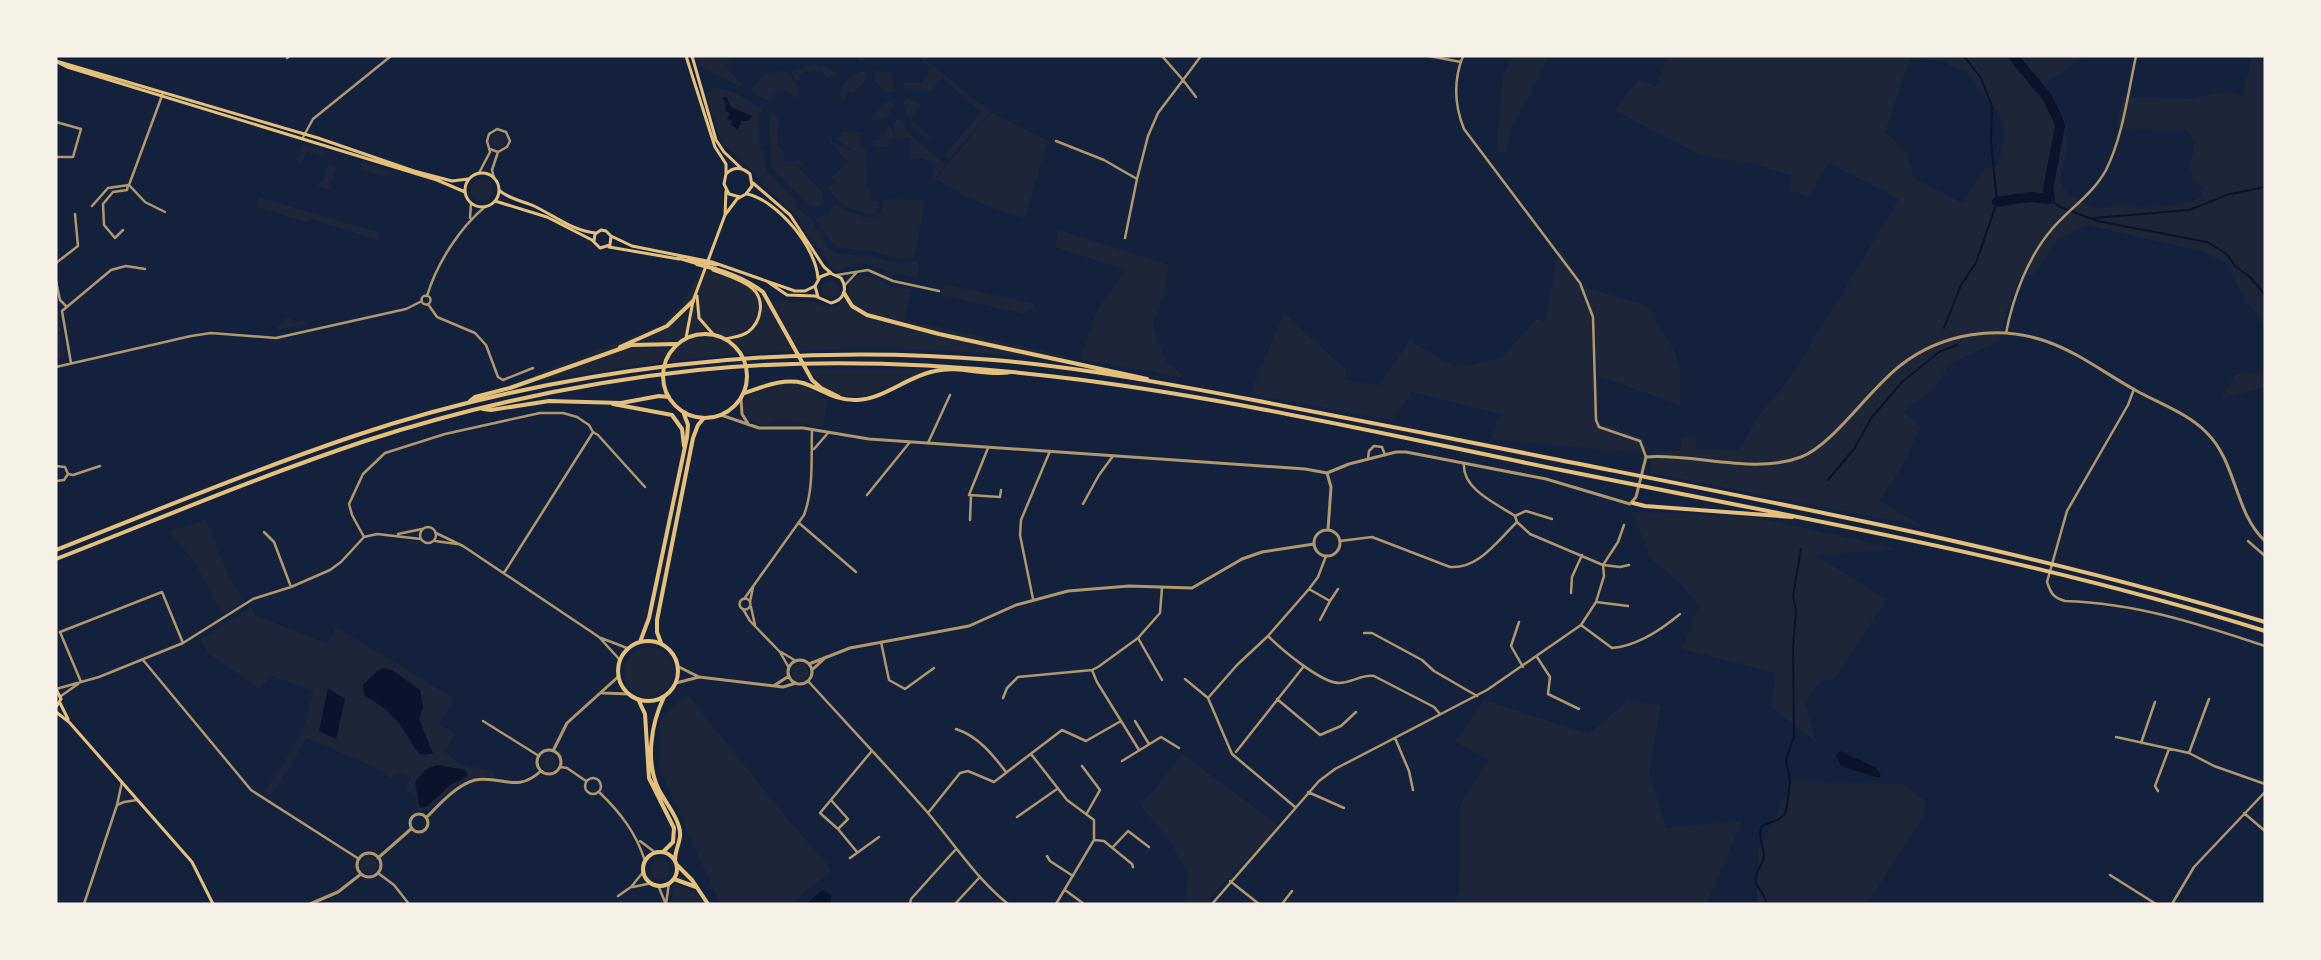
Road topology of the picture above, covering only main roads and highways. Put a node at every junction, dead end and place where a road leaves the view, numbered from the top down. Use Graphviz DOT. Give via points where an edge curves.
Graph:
graph roads {
  1 [pos="686,56"];
  2 [pos="692,56"];
  3 [pos="56,61"];
  4 [pos="162,94"];
  5 [pos="743,169"];
  6 [pos="726,174"];
  7 [pos="468,179"];
  8 [pos="752,182"];
  9 [pos="499,190"];
  10 [pos="726,191"];
  11 [pos="465,192"];
  12 [pos="746,194"];
  13 [pos="740,197"];
  14 [pos="495,201"];
  15 [pos="725,215"];
  16 [pos="597,232"];
  17 [pos="611,236"];
  18 [pos="594,242"];
  19 [pos="608,246"];
  20 [pos="678,258"];
  21 [pos="697,264"];
  22 [pos="725,266"];
  23 [pos="835,274"];
  24 [pos="818,279"];
  25 [pos="768,282"];
  26 [pos="815,286"];
  27 [pos="699,288"];
  28 [pos="844,293"];
  29 [pos="818,297"];
  30 [pos="693,301"];
  31 [pos="713,334"];
  32 [pos="686,338"];
  33 [pos="726,339"];
  34 [pos="678,344"];
  35 [pos="618,348"];
  36 [pos="1016,371"];
  37 [pos="1156,382"];
  38 [pos="744,393"];
  39 [pos="669,397"];
  40 [pos="848,400"];
  41 [pos="604,402"];
  42 [pos="469,403"];
  43 [pos="480,408"];
  44 [pos="683,412"];
  45 [pos="704,418"];
  46 [pos="684,446"];
  47 [pos="1632,503"];
  48 [pos="1795,517"];
  49 [pos="56,550"];
  50 [pos="56,559"];
  51 [pos="2265,622"];
  52 [pos="2265,631"];
  53 [pos="640,642"];
  54 [pos="661,643"];
  55 [pos="56,689"];
  56 [pos="664,697"];
  57 [pos="638,699"];
  58 [pos="60,703"];
  59 [pos="56,707"];
  60 [pos="56,712"];
  61 [pos="69,722"];
  62 [pos="663,852"];
  63 [pos="675,860"];
  64 [pos="677,865"];
  65 [pos="674,879"];
  66 [pos="698,888"];
  67 [pos="212,904"];
  68 [pos="708,904"];
  1 -- 6 [label="main road" via="715,147 726,164"];
  2 -- 5 [label="main road" via="716,140"];
  3 -- 4 [label="main road"];
  4 -- 7 [label="main road" via="304,133 414,171 452,181"];
  4 -- 11 [label="main road" via="451,184"];
  5 -- 6 [label="main road" via="732,169"];
  5 -- 8 [label="main road" via="750,174"];
  6 -- 10 [label="main road"];
  7 -- 9 [label="main road" via="479,173 494,178"];
  7 -- 11 [label="main road"];
  8 -- 12 [label="main road"];
  8 -- 23 [label="main road" via="790,215 824,267"];
  9 -- 14 [label="main road"];
  9 -- 16 [label="main road" via="572,226"];
  10 -- 13 [label="main road"];
  10 -- 15 [label="main road"];
  11 -- 14 [label="main road" via="470,202 478,206"];
  12 -- 13 [label="main road"];
  12 -- 24 [label="main road" via="764,201 782,214 812,256"];
  13 -- 15 [label="main road"];
  14 -- 18 [label="main road" via="538,213"];
  15 -- 27 [label="main road"];
  16 -- 17 [label="main road" via="606,231"];
  16 -- 18 [label="main road"];
  17 -- 19 [label="main road"];
  17 -- 22 [label="main road" via="632,246 696,257"];
  18 -- 19 [label="main road" via="600,248"];
  19 -- 20 [label="main road"];
  20 -- 21 [label="main road"];
  20 -- 22 [label="main road"];
  21 -- 33 [label="main road" via="742,282 758,297 760,313 754,326 743,335"];
  21 -- 40 [label="main road" via="733,275 763,292 808,375 821,388"];
  22 -- 25 [label="main road"];
  23 -- 24 [label="main road"];
  23 -- 28 [label="main road" via="844,285"];
  24 -- 26 [label="main road"];
  25 -- 26 [label="main road" via="795,291"];
  25 -- 29 [label="main road" via="787,295"];
  26 -- 29 [label="main road"];
  27 -- 30 [label="main road"];
  27 -- 31 [label="main road" via="697,314"];
  28 -- 29 [label="main road" via="834,302 825,302"];
  28 -- 37 [label="main road" via="852,306 867,315"];
  30 -- 32 [label="main road"];
  30 -- 35 [label="main road" via="667,326"];
  31 -- 32 [label="main road"];
  31 -- 33 [label="main road"];
  32 -- 34 [label="main road"];
  33 -- 38 [label="main road" via="736,347 747,367"];
  34 -- 35 [label="main road" via="642,343"];
  34 -- 39 [label="main road" via="670,352 664,371"];
  35 -- 42 [label="main road" via="525,383 475,397"];
  36 -- 40 [label="main road" via="942,369 870,398"];
  36 -- 43 [label="main road" via="869,362 744,367 629,379"];
  36 -- 48 [label="main road" via="1120,384 1235,405"];
  37 -- 42 [label="main road" via="983,360 814,355 702,362 640,370 556,383"];
  37 -- 51 [label="main road" via="1960,541 2120,580"];
  38 -- 40 [label="main road" via="764,385 791,382 804,384 833,398"];
  38 -- 45 [label="main road" via="732,408 721,415"];
  39 -- 41 [label="main road"];
  39 -- 44 [label="main road"];
  41 -- 43 [label="main road" via="549,401 491,410"];
  41 -- 46 [label="main road" via="672,415 682,429"];
  42 -- 49 [label="main road" via="328,446"];
  43 -- 50 [label="main road" via="354,445"];
  44 -- 45 [label="main road"];
  44 -- 46 [label="main road" via="688,425"];
  45 -- 54 [label="main road" via="693,438 661,600 657,632"];
  46 -- 53 [label="main road" via="650,618"];
  47 -- 48 [label="main road" via="1784,519"];
  48 -- 52 [label="main road" via="2014,562"];
  53 -- 54 [label="main road"];
  53 -- 57 [label="main road" via="627,648 620,660 619,676 622,686"];
  54 -- 56 [label="main road" via="675,657 678,667 676,683"];
  55 -- 58 [label="main road" via="61,696"];
  56 -- 57 [label="main road" via="649,702"];
  56 -- 63 [label="main road" via="655,716 652,767 656,784 679,826 680,841"];
  57 -- 62 [label="main road" via="645,714 649,778 674,828 673,842"];
  58 -- 59 [label="main road"];
  58 -- 61 [label="main road"];
  60 -- 61 [label="main road"];
  61 -- 67 [label="main road" via="192,862"];
  62 -- 63 [label="main road"];
  62 -- 65 [label="main road" via="645,861 644,872 652,883 658,885"];
  63 -- 64 [label="main road"];
  64 -- 65 [label="main road"];
  64 -- 66 [label="main road"];
  65 -- 66 [label="main road"];
  66 -- 68 [label="main road"];
}
